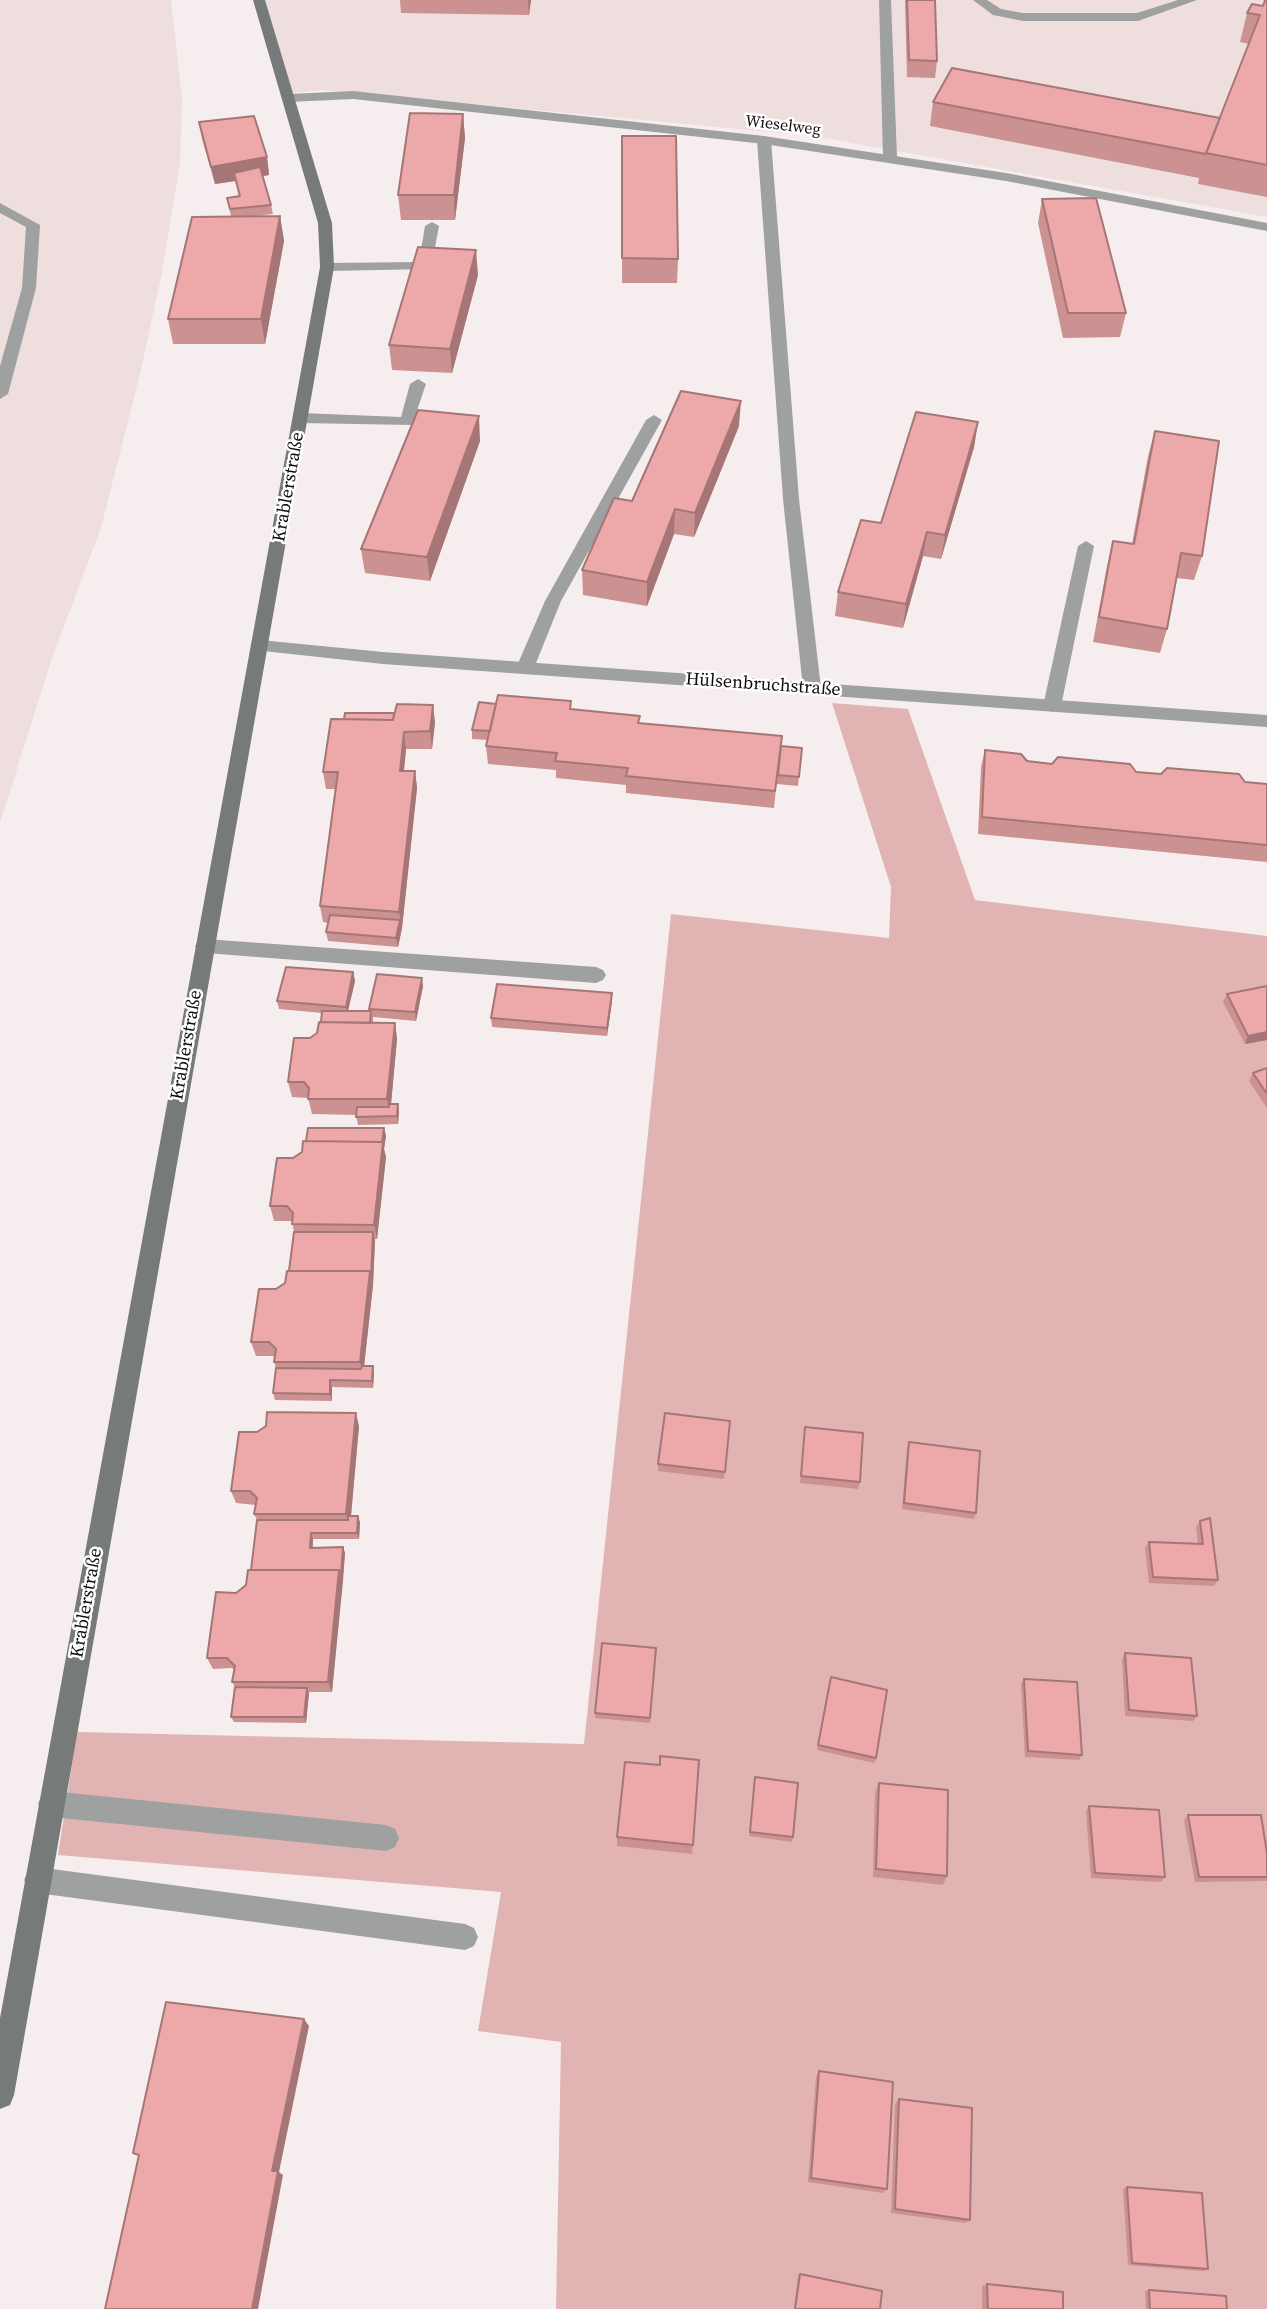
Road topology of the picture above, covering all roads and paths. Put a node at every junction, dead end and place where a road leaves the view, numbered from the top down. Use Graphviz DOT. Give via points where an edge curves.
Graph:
graph roads {
  1 [pos="259,0"];
  2 [pos="885,0"];
  3 [pos="979,0"];
  4 [pos="1184,2"];
  5 [pos="289,98"];
  6 [pos="764,140"];
  7 [pos="891,158"];
  8 [pos="0,207"];
  9 [pos="432,226"];
  10 [pos="1267,227"];
  11 [pos="327,267"];
  12 [pos="418,384"];
  13 [pos="0,394"];
  14 [pos="301,418"];
  15 [pos="653,420"];
  16 [pos="1086,546"];
  17 [pos="260,646"];
  18 [pos="525,668"];
  19 [pos="812,688"];
  20 [pos="1052,706"];
  21 [pos="1267,721"];
  22 [pos="205,946"];
  23 [pos="596,975"];
  24 [pos="51,1804"];
  25 [pos="386,1838"];
  26 [pos="37,1880"];
  27 [pos="465,1937"];
  28 [pos="0,2095"];
  1 -- 5 [label="street, Krablerstraße"];
  2 -- 7 [label="street"];
  3 -- 4 [label="street" via="997,12 1023,17 1138,16"];
  5 -- 6 [label="street, Wieselweg" via="353,95"];
  5 -- 11 [label="street, Krablerstraße" via="325,223"];
  6 -- 7 [label="street, Wieselweg"];
  6 -- 19 [label="street"];
  7 -- 10 [label="street, Wieselweg"];
  8 -- 13 [label="street" via="33,225 29,289"];
  9 -- 11 [label="street" via="426,266"];
  11 -- 14 [label="street, Krablerstraße"];
  12 -- 14 [label="street" via="408,422"];
  14 -- 17 [label="street, Krablerstraße"];
  15 -- 18 [label="street" via="553,601"];
  16 -- 20 [label="street"];
  17 -- 18 [label="street, Hülsenbruchstraße"];
  17 -- 22 [label="street, Krablerstraße"];
  18 -- 19 [label="street, Hülsenbruchstraße"];
  19 -- 20 [label="street, Hülsenbruchstraße"];
  20 -- 21 [label="street, Hülsenbruchstraße"];
  22 -- 23 [label="street"];
  22 -- 24 [label="street, Krablerstraße"];
  24 -- 25 [label="street"];
  24 -- 26 [label="street, Krablerstraße"];
  26 -- 27 [label="street"];
  26 -- 28 [label="street, Krablerstraße"];
}
